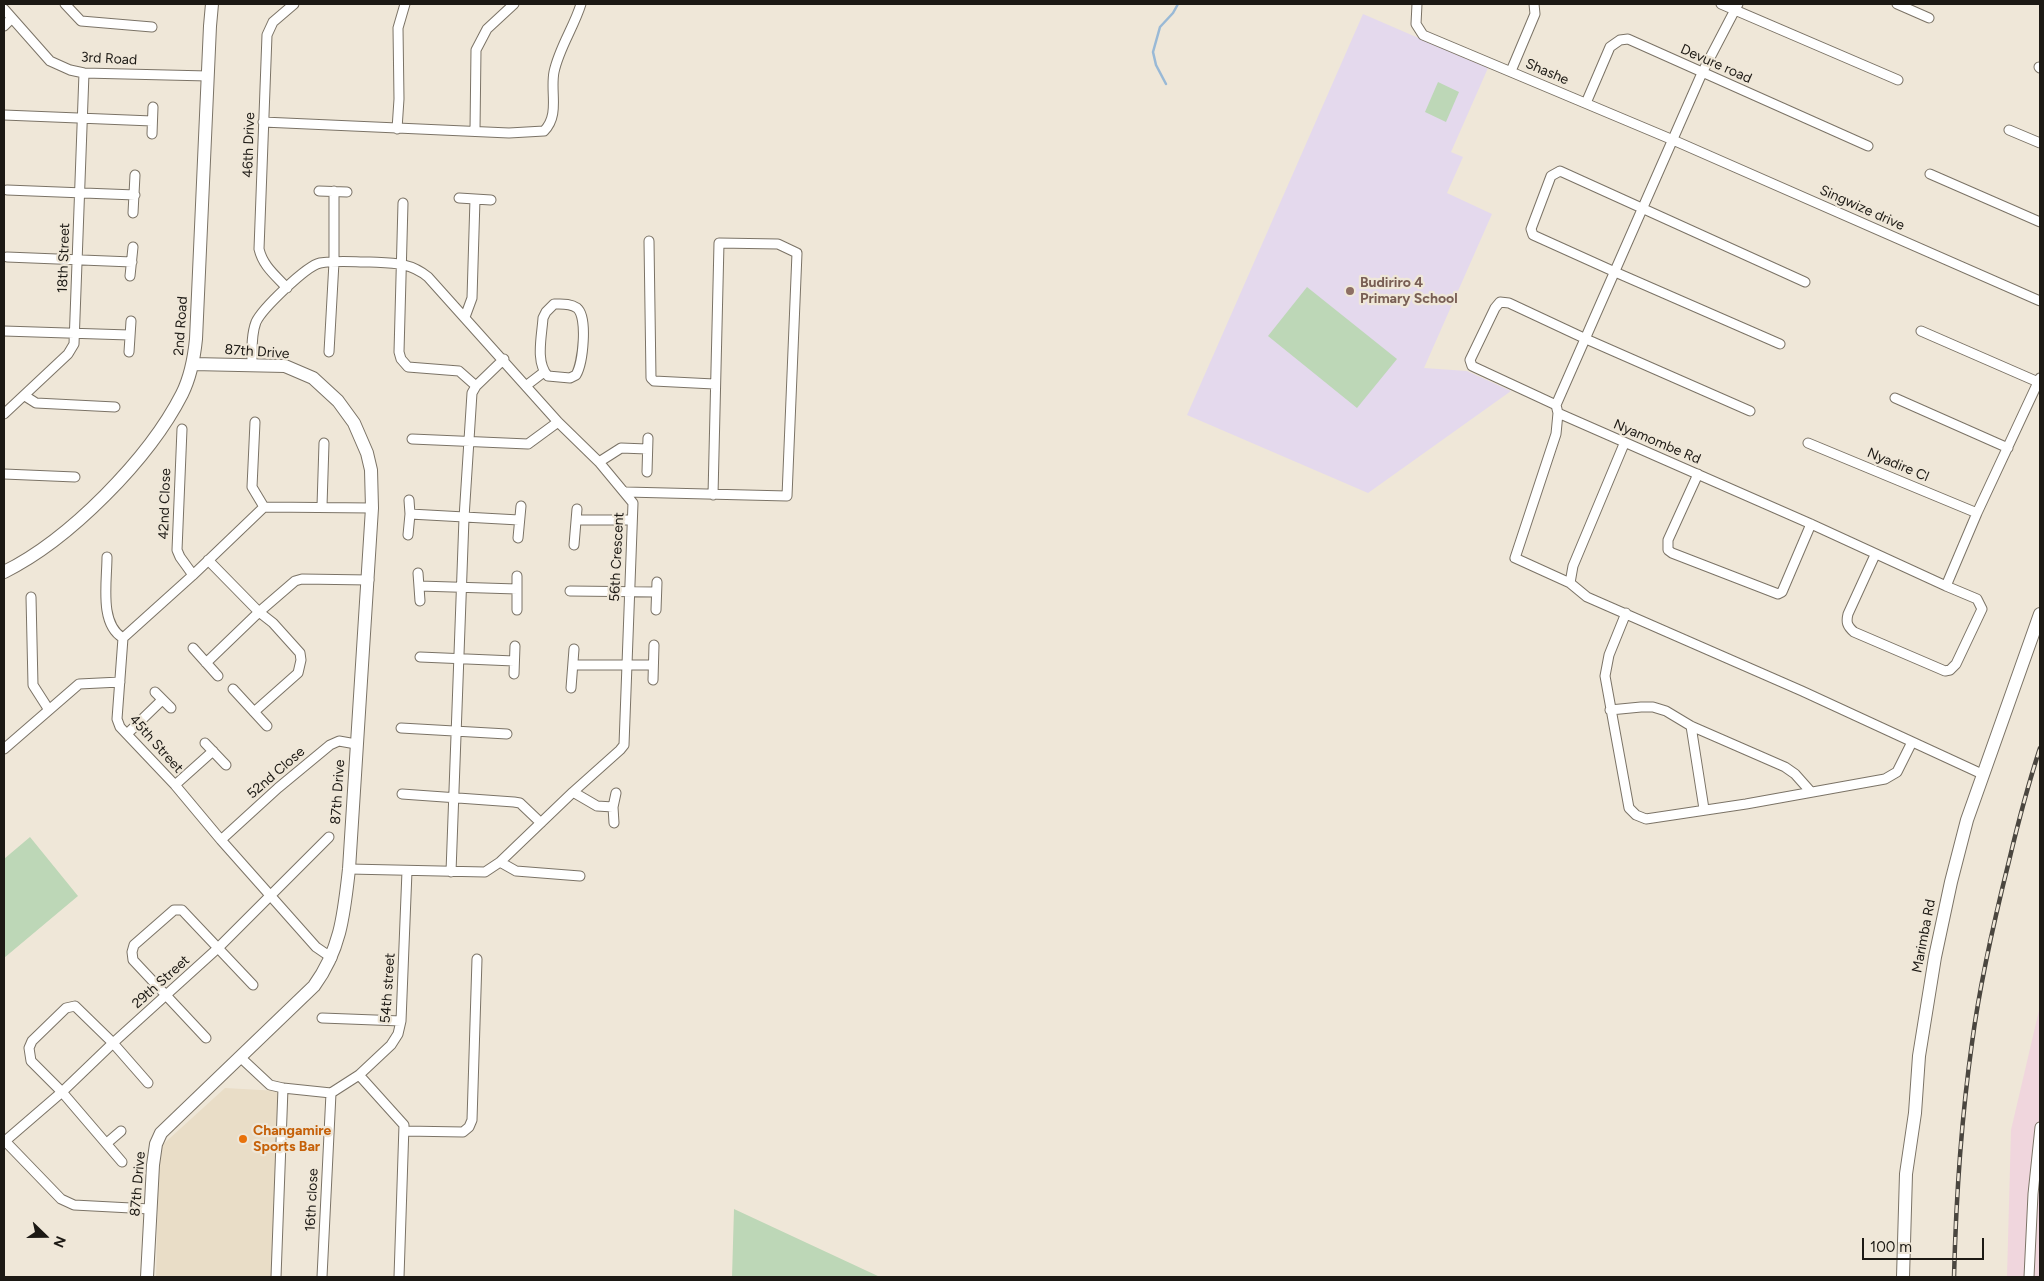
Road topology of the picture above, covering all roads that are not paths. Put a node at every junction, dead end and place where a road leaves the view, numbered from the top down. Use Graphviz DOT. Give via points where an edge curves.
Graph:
graph roads {
  1 [pos="10,4"];
  2 [pos="64,4"];
  3 [pos="212,4"];
  4 [pos="294,4"];
  5 [pos="405,4"];
  6 [pos="514,4"];
  7 [pos="581,4"];
  8 [pos="1417,4"];
  9 [pos="1534,4"];
  10 [pos="1721,4"];
  11 [pos="1897,4"];
  12 [pos="1737,7"];
  13 [pos="4,9"];
  14 [pos="12,18"];
  15 [pos="1929,18"];
  16 [pos="4,26"];
  17 [pos="152,27"];
  18 [pos="1511,71"];
  19 [pos="84,73"];
  20 [pos="1702,73"];
  21 [pos="208,76"];
  22 [pos="1898,80"];
  23 [pos="1586,103"];
  24 [pos="153,108"];
  25 [pos="4,115"];
  26 [pos="82,119"];
  27 [pos="152,121"];
  28 [pos="263,122"];
  29 [pos="397,129"];
  30 [pos="475,130"];
  31 [pos="2009,130"];
  32 [pos="152,134"];
  33 [pos="1673,140"];
  34 [pos="2040,144"];
  35 [pos="1868,146"];
  36 [pos="1930,174"];
  37 [pos="135,175"];
  38 [pos="7,190"];
  39 [pos="318,191"];
  40 [pos="334,191"];
  41 [pos="80,192"];
  42 [pos="347,192"];
  43 [pos="134,195"];
  44 [pos="459,198"];
  45 [pos="475,199"];
  46 [pos="491,200"];
  47 [pos="403,203"];
  48 [pos="1644,208"];
  49 [pos="133,213"];
  50 [pos="2040,222"];
  51 [pos="649,241"];
  52 [pos="133,246"];
  53 [pos="7,257"];
  54 [pos="77,261"];
  55 [pos="132,262"];
  56 [pos="334,262"];
  57 [pos="401,263"];
  58 [pos="1615,272"];
  59 [pos="130,276"];
  60 [pos="1805,282"];
  61 [pos="287,288"];
  62 [pos="2040,301"];
  63 [pos="465,317"];
  64 [pos="130,321"];
  65 [pos="4,331"];
  66 [pos="1921,331"];
  67 [pos="75,333"];
  68 [pos="130,335"];
  69 [pos="1586,339"];
  70 [pos="1780,344"];
  71 [pos="129,352"];
  72 [pos="329,352"];
  73 [pos="504,359"];
  74 [pos="194,364"];
  75 [pos="252,364"];
  76 [pos="544,372"];
  77 [pos="2039,380"];
  78 [pos="714,384"];
  79 [pos="527,385"];
  80 [pos="476,386"];
  81 [pos="25,396"];
  82 [pos="1895,398"];
  83 [pos="115,407"];
  84 [pos="1557,409"];
  85 [pos="1750,411"];
  86 [pos="4,414"];
  87 [pos="255,422"];
  88 [pos="558,422"];
  89 [pos="182,429"];
  90 [pos="648,438"];
  91 [pos="412,439"];
  92 [pos="470,442"];
  93 [pos="324,443"];
  94 [pos="1808,443"];
  95 [pos="1624,444"];
  96 [pos="2008,448"];
  97 [pos="647,450"];
  98 [pos="599,462"];
  99 [pos="647,472"];
  100 [pos="4,474"];
  101 [pos="1698,474"];
  102 [pos="75,477"];
  103 [pos="626,492"];
  104 [pos="713,495"];
  105 [pos="409,500"];
  106 [pos="322,506"];
  107 [pos="521,506"];
  108 [pos="264,507"];
  109 [pos="372,508"];
  110 [pos="577,509"];
  111 [pos="1977,513"];
  112 [pos="410,514"];
  113 [pos="464,518"];
  114 [pos="519,520"];
  115 [pos="577,520"];
  116 [pos="632,520"];
  117 [pos="1812,524"];
  118 [pos="408,535"];
  119 [pos="518,538"];
  120 [pos="574,545"];
  121 [pos="1875,555"];
  122 [pos="107,557"];
  123 [pos="208,560"];
  124 [pos="4,572"];
  125 [pos="418,573"];
  126 [pos="193,575"];
  127 [pos="517,576"];
  128 [pos="369,580"];
  129 [pos="657,582"];
  130 [pos="1570,583"];
  131 [pos="419,586"];
  132 [pos="1946,586"];
  133 [pos="462,587"];
  134 [pos="517,589"];
  135 [pos="570,591"];
  136 [pos="629,591"];
  137 [pos="656,592"];
  138 [pos="31,597"];
  139 [pos="420,601"];
  140 [pos="517,610"];
  141 [pos="656,610"];
  142 [pos="259,612"];
  143 [pos="1626,613"];
  144 [pos="2040,614"];
  145 [pos="123,638"];
  146 [pos="654,645"];
  147 [pos="515,646"];
  148 [pos="193,648"];
  149 [pos="574,649"];
  150 [pos="420,657"];
  151 [pos="460,660"];
  152 [pos="514,661"];
  153 [pos="206,663"];
  154 [pos="626,664"];
  155 [pos="573,665"];
  156 [pos="653,665"];
  157 [pos="514,674"];
  158 [pos="218,676"];
  159 [pos="653,680"];
  160 [pos="120,682"];
  161 [pos="571,688"];
  162 [pos="233,689"];
  163 [pos="171,708"];
  164 [pos="49,710"];
  165 [pos="1610,710"];
  166 [pos="254,712"];
  167 [pos="267,726"];
  168 [pos="1691,726"];
  169 [pos="401,728"];
  170 [pos="457,731"];
  171 [pos="127,734"];
  172 [pos="507,734"];
  173 [pos="1912,742"];
  174 [pos="205,743"];
  175 [pos="356,744"];
  176 [pos="4,749"];
  177 [pos="213,752"];
  178 [pos="226,765"];
  179 [pos="1982,774"];
  180 [pos="175,785"];
  181 [pos="572,792"];
  182 [pos="1810,792"];
  183 [pos="616,793"];
  184 [pos="402,794"];
  185 [pos="454,798"];
  186 [pos="613,808"];
  187 [pos="1704,809"];
  188 [pos="541,823"];
  189 [pos="614,823"];
  190 [pos="329,837"];
  191 [pos="221,840"];
  192 [pos="500,862"];
  193 [pos="349,869"];
  194 [pos="407,871"];
  195 [pos="451,872"];
  196 [pos="580,876"];
  197 [pos="271,896"];
  198 [pos="218,948"];
  199 [pos="332,958"];
  200 [pos="477,959"];
  201 [pos="253,985"];
  202 [pos="167,995"];
  203 [pos="322,1018"];
  204 [pos="401,1021"];
  205 [pos="206,1038"];
  206 [pos="113,1043"];
  207 [pos="240,1057"];
  208 [pos="359,1075"];
  209 [pos="148,1083"];
  210 [pos="283,1088"];
  211 [pos="62,1092"];
  212 [pos="331,1093"];
  213 [pos="2040,1127"];
  214 [pos="122,1131"];
  215 [pos="404,1131"];
  216 [pos="4,1141"];
  217 [pos="107,1144"];
  218 [pos="122,1162"];
  219 [pos="150,1209"];
  220 [pos="147,1277"];
  221 [pos="276,1277"];
  222 [pos="322,1277"];
  223 [pos="399,1277"];
  224 [pos="1903,1277"];
  225 [pos="2029,1277"];
  1 -- 13 [label="street"];
  2 -- 17 [label="street" via="81,22"];
  3 -- 21 [label="street, 2nd Road"];
  4 -- 28 [label="street, 46th Drive" via="273,22 267,35"];
  5 -- 29 [label="street" via="398,28"];
  6 -- 30 [label="street" via="487,29 476,50"];
  7 -- 30 [label="street" via="556,64 552,83 554,110 547,128 531,134"];
  8 -- 18 [label="street, Shashe" via="1416,24 1423,35"];
  9 -- 18 [label="street" via="1535,14"];
  10 -- 12 [label="street"];
  11 -- 15 [label="street"];
  12 -- 20 [label="street"];
  12 -- 22 [label="street"];
  13 -- 14 [label="street, 3rd Road"];
  14 -- 16 [label="street"];
  14 -- 19 [label="street, 3rd Road" via="50,61"];
  18 -- 23 [label="street, Shashe"];
  19 -- 21 [label="street, 3rd Road"];
  19 -- 26 [label="street, 18th Street"];
  20 -- 23 [label="street, Devure road" via="1628,40 1620,40 1610,47"];
  20 -- 33 [label="street"];
  20 -- 35 [label="street, Devure road"];
  21 -- 74 [label="street, 2nd Road"];
  23 -- 33 [label="street, Shashe"];
  24 -- 27 [label="street"];
  25 -- 26 [label="street"];
  26 -- 27 [label="street"];
  26 -- 41 [label="street, 18th Street"];
  27 -- 32 [label="street"];
  28 -- 29 [label="street"];
  28 -- 61 [label="street, 46th Drive" via="259,249 265,266"];
  29 -- 30 [label="street"];
  31 -- 34 [label="street"];
  33 -- 48 [label="street"];
  33 -- 62 [label="street, Singwize drive"];
  36 -- 50 [label="street"];
  37 -- 43 [label="street"];
  38 -- 41 [label="street"];
  39 -- 40 [label="street"];
  40 -- 42 [label="street"];
  40 -- 56 [label="street"];
  41 -- 43 [label="street"];
  41 -- 54 [label="street, 18th Street"];
  43 -- 49 [label="street"];
  44 -- 45 [label="street"];
  45 -- 46 [label="street"];
  45 -- 63 [label="street" via="472,298"];
  47 -- 57 [label="street"];
  48 -- 58 [label="street"];
  48 -- 58 [label="street" via="1560,171 1551,176 1531,229 1533,235"];
  48 -- 60 [label="street"];
  51 -- 78 [label="street" via="651,378 654,381"];
  52 -- 55 [label="street"];
  53 -- 54 [label="street"];
  54 -- 55 [label="street"];
  54 -- 67 [label="street, 18th Street"];
  55 -- 59 [label="street"];
  56 -- 57 [label="street, 56th Crescent"];
  56 -- 61 [label="street, 56th Crescent" via="314,265"];
  56 -- 72 [label="street"];
  57 -- 63 [label="street, 56th Crescent" via="415,267 428,277"];
  57 -- 80 [label="street" via="401,359 408,367 460,371"];
  58 -- 69 [label="street"];
  58 -- 70 [label="street"];
  61 -- 75 [label="street, 56th Crescent" via="256,323"];
  63 -- 73 [label="street, 56th Crescent"];
  64 -- 68 [label="street"];
  65 -- 67 [label="street"];
  66 -- 77 [label="street"];
  67 -- 68 [label="street"];
  67 -- 81 [label="street, 18th Street" via="74,344 68,354"];
  68 -- 71 [label="street"];
  69 -- 84 [label="street"];
  69 -- 84 [label="street, Nyamombe Rd" via="1509,303 1500,302 1470,360 1474,368"];
  69 -- 85 [label="street"];
  73 -- 79 [label="street, 56th Crescent"];
  73 -- 80 [label="street"];
  74 -- 75 [label="street, 87th Drive"];
  74 -- 124 [label="street, 2nd Road" via="169,418 123,475 52,543"];
  75 -- 109 [label="street, 87th Drive" via="285,366 299,371 322,384 338,401 354,423 367,453"];
  76 -- 76 [label="street" via="552,378 570,378 579,369 584,320 578,308 571,304 554,304 543,318 541,364"];
  76 -- 79 [label="street"];
  77 -- 96 [label="street"];
  78 -- 104 [label="street"];
  78 -- 104 [label="street" via="719,242 778,244 797,253 787,496"];
  79 -- 88 [label="street, 56th Crescent"];
  80 -- 92 [label="street" via="472,394"];
  81 -- 83 [label="street" via="36,403"];
  81 -- 86 [label="street, 18th Street"];
  82 -- 96 [label="street"];
  84 -- 95 [label="street, Nyamombe Rd"];
  84 -- 130 [label="street" via="1556,434 1515,558"];
  87 -- 108 [label="street" via="252,487"];
  88 -- 92 [label="street" via="528,444"];
  88 -- 98 [label="street, 56th Crescent"];
  89 -- 126 [label="street, 42nd Close" via="178,550"];
  90 -- 97 [label="street"];
  91 -- 92 [label="street"];
  92 -- 113 [label="street"];
  93 -- 106 [label="street"];
  94 -- 111 [label="street, Nyadire Cl"];
  95 -- 101 [label="street, Nyamombe Rd"];
  95 -- 130 [label="street" via="1573,566"];
  96 -- 111 [label="street"];
  97 -- 98 [label="street" via="621,448"];
  97 -- 99 [label="street"];
  98 -- 103 [label="street, 56th Crescent"];
  100 -- 102 [label="street"];
  101 -- 117 [label="street, Nyamombe Rd"];
  101 -- 117 [label="street" via="1668,540 1668,550 1672,553 1778,594 1782,592"];
  103 -- 104 [label="street"];
  103 -- 116 [label="street, 56th Crescent" via="633,503"];
  105 -- 112 [label="street"];
  106 -- 108 [label="street"];
  106 -- 109 [label="street"];
  107 -- 114 [label="street"];
  108 -- 123 [label="street"];
  109 -- 128 [label="street, 87th Drive"];
  110 -- 115 [label="street"];
  111 -- 132 [label="street"];
  112 -- 113 [label="street"];
  112 -- 118 [label="street"];
  113 -- 114 [label="street"];
  113 -- 133 [label="street"];
  114 -- 119 [label="street"];
  115 -- 116 [label="street"];
  115 -- 120 [label="street"];
  116 -- 136 [label="street, 56th Crescent"];
  117 -- 121 [label="street, Nyamombe Rd"];
  121 -- 132 [label="street, Nyamombe Rd"];
  121 -- 132 [label="street, Nyamombe Rd" via="1848,614 1848,627 1945,671 1956,664 1982,608 1977,599"];
  122 -- 145 [label="street" via="107,616 111,627"];
  123 -- 126 [label="street"];
  123 -- 142 [label="street"];
  125 -- 131 [label="street"];
  126 -- 145 [label="street"];
  127 -- 134 [label="street"];
  128 -- 142 [label="street" via="302,579 287,586"];
  128 -- 175 [label="street, 87th Drive"];
  129 -- 137 [label="street"];
  130 -- 143 [label="street" via="1588,597"];
  131 -- 133 [label="street"];
  131 -- 139 [label="street"];
  133 -- 134 [label="street"];
  133 -- 151 [label="street"];
  134 -- 140 [label="street"];
  135 -- 136 [label="street"];
  136 -- 137 [label="street"];
  136 -- 154 [label="street, 56th Crescent"];
  137 -- 141 [label="street"];
  138 -- 164 [label="street" via="33,685"];
  142 -- 153 [label="street"];
  142 -- 166 [label="street" via="300,653 301,660 298,673"];
  143 -- 165 [label="street" via="1606,666"];
  143 -- 173 [label="street"];
  144 -- 179 [label="street, Marimba Rd"];
  145 -- 160 [label="street, 45th Street"];
  146 -- 156 [label="street"];
  147 -- 152 [label="street"];
  148 -- 153 [label="street"];
  149 -- 155 [label="street"];
  150 -- 151 [label="street"];
  151 -- 152 [label="street"];
  151 -- 170 [label="street"];
  152 -- 157 [label="street"];
  153 -- 158 [label="street"];
  154 -- 155 [label="street"];
  154 -- 156 [label="street"];
  154 -- 181 [label="street, 56th Crescent" via="624,745"];
  155 -- 161 [label="street"];
  156 -- 159 [label="street"];
  160 -- 164 [label="street" via="79,684"];
  160 -- 171 [label="street, 45th Street" via="117,719"];
  162 -- 166 [label="street"];
  163 -- 171 [label="street" via="158,696"];
  164 -- 176 [label="street"];
  165 -- 168 [label="street" via="1653,707"];
  165 -- 187 [label="street" via="1631,811 1646,819"];
  166 -- 167 [label="street"];
  168 -- 182 [label="street" via="1786,767"];
  168 -- 187 [label="street"];
  169 -- 170 [label="street"];
  170 -- 172 [label="street"];
  170 -- 185 [label="street"];
  171 -- 180 [label="street, 45th Street"];
  173 -- 179 [label="street"];
  173 -- 182 [label="street" via="1892,776"];
  174 -- 177 [label="street"];
  175 -- 191 [label="street, 52nd Close" via="340,741 330,745"];
  175 -- 193 [label="street, 87th Drive"];
  177 -- 178 [label="street"];
  177 -- 180 [label="street"];
  179 -- 224 [label="street, Marimba Rd" via="1951,882 1924,1022 1906,1174"];
  180 -- 191 [label="street, 45th Street"];
  181 -- 186 [label="street" via="597,806"];
  181 -- 188 [label="street, 56th Crescent"];
  182 -- 187 [label="street"];
  183 -- 186 [label="street"];
  184 -- 185 [label="street"];
  185 -- 188 [label="street" via="520,803"];
  185 -- 195 [label="street"];
  186 -- 189 [label="street"];
  188 -- 192 [label="street, 56th Crescent"];
  190 -- 197 [label="street, 29th Street"];
  191 -- 197 [label="street, 45th Street"];
  192 -- 195 [label="street, 56th Crescent" via="482,873"];
  192 -- 196 [label="street" via="516,871"];
  193 -- 194 [label="street, 56th Crescent"];
  193 -- 199 [label="street, 87th Drive" via="344,915"];
  194 -- 195 [label="street, 56th Crescent"];
  194 -- 204 [label="street, 54th street"];
  197 -- 198 [label="street, 29th Street"];
  197 -- 199 [label="street, 45th Street" via="316,947"];
  198 -- 201 [label="street"];
  198 -- 202 [label="street, 29th Street"];
  198 -- 202 [label="street" via="184,912 178,910 134,945 133,960"];
  199 -- 207 [label="street, 87th Drive" via="314,986"];
  200 -- 215 [label="street" via="472,1120 463,1132"];
  202 -- 205 [label="street"];
  202 -- 206 [label="street, 29th Street"];
  203 -- 204 [label="street"];
  204 -- 208 [label="street, 54th street" via="395,1040"];
  206 -- 209 [label="street"];
  206 -- 211 [label="street, 29th Street"];
  206 -- 211 [label="street" via="75,1006 66,1008 32,1041 29,1048 31,1061"];
  207 -- 210 [label="street" via="270,1085"];
  207 -- 219 [label="street, 87th Drive" via="161,1133 156,1144"];
  208 -- 212 [label="street, 54th street"];
  208 -- 215 [label="street" via="402,1122"];
  210 -- 212 [label="street"];
  210 -- 221 [label="street"];
  211 -- 216 [label="street, 29th Street"];
  211 -- 217 [label="street"];
  212 -- 222 [label="street, 16th close"];
  213 -- 225 [label="street"];
  214 -- 217 [label="street"];
  215 -- 223 [label="street"];
  216 -- 219 [label="street" via="66,1203"];
  217 -- 218 [label="street"];
  219 -- 220 [label="street, 87th Drive"];
}
